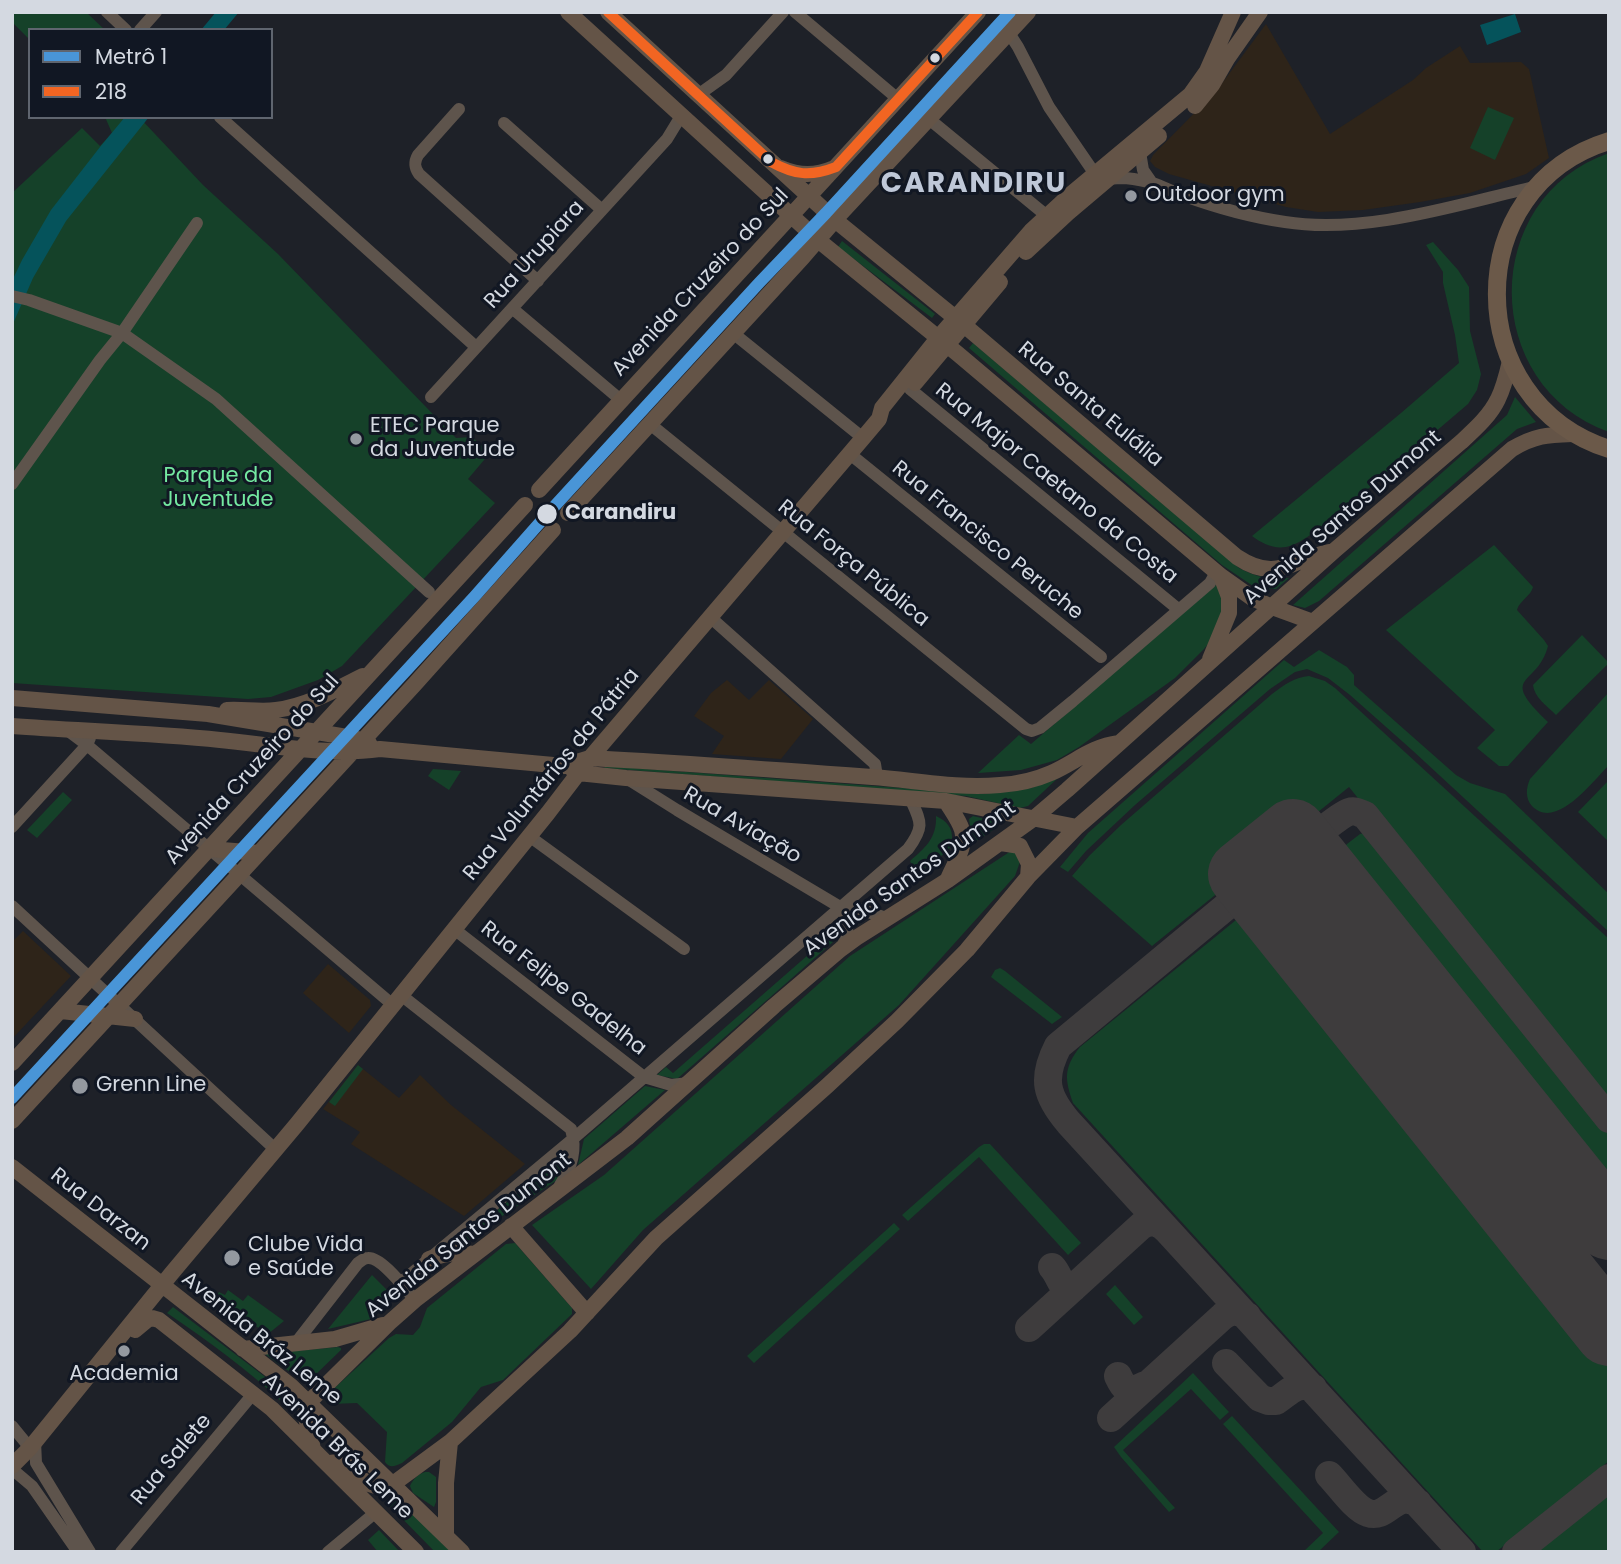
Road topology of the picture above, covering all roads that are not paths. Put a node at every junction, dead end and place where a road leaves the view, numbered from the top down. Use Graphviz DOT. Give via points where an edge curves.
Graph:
graph roads {
  1 [pos="107,12"];
  2 [pos="156,12"];
  3 [pos="568,12"];
  4 [pos="608,12"];
  5 [pos="783,12"];
  6 [pos="796,12"];
  7 [pos="978,12"];
  8 [pos="1028,12"];
  9 [pos="1260,12"];
  10 [pos="1229,15"];
  11 [pos="124,28"];
  12 [pos="142,28"];
  13 [pos="1009,33"];
  14 [pos="1227,59"];
  15 [pos="898,99"];
  16 [pos="704,100"];
  17 [pos="459,109"];
  18 [pos="222,119"];
  19 [pos="929,119"];
  20 [pos="686,120"];
  21 [pos="504,123"];
  22 [pos="1609,141"];
  23 [pos="1140,152"];
  24 [pos="771,162"];
  25 [pos="836,167"];
  26 [pos="1102,177"];
  27 [pos="1152,183"];
  28 [pos="1538,186"];
  29 [pos="809,197"];
  30 [pos="602,210"];
  31 [pos="792,216"];
  32 [pos="1047,216"];
  33 [pos="835,220"];
  34 [pos="197,223"];
  35 [pos="1035,235"];
  36 [pos="818,240"];
  37 [pos="538,281"];
  38 [pos="12,296"];
  39 [pos="513,309"];
  40 [pos="959,322"];
  41 [pos="122,333"];
  42 [pos="733,333"];
  43 [pos="943,342"];
  44 [pos="476,347"];
  45 [pos="1510,361"];
  46 [pos="910,389"];
  47 [pos="431,397"];
  48 [pos="622,401"];
  49 [pos="879,419"];
  50 [pos="650,424"];
  51 [pos="1575,434"];
  52 [pos="863,438"];
  53 [pos="1609,449"];
  54 [pos="850,454"];
  55 [pos="12,484"];
  56 [pos="539,490"];
  57 [pos="525,505"];
  58 [pos="568,513"];
  59 [pos="553,530"];
  60 [pos="783,532"];
  61 [pos="1335,551"];
  62 [pos="1218,574"];
  63 [pos="429,592"];
  64 [pos="1272,607"];
  65 [pos="1178,609"];
  66 [pos="710,617"];
  67 [pos="1313,622"];
  68 [pos="1101,657"];
  69 [pos="1208,665"];
  70 [pos="371,672"];
  71 [pos="12,698"];
  72 [pos="80,704"];
  73 [pos="208,714"];
  74 [pos="12,726"];
  75 [pos="317,732"];
  76 [pos="89,739"];
  77 [pos="1121,742"];
  78 [pos="358,746"];
  79 [pos="302,749"];
  80 [pos="590,758"];
  81 [pos="571,769"];
  82 [pos="877,777"];
  83 [pos="626,778"];
  84 [pos="910,798"];
  85 [pos="946,801"];
  86 [pos="1033,819"];
  87 [pos="12,827"];
  88 [pos="1077,827"];
  89 [pos="529,836"];
  90 [pos="1001,843"];
  91 [pos="210,849"];
  92 [pos="259,853"];
  93 [pos="240,875"];
  94 [pos="1028,877"];
  95 [pos="948,880"];
  96 [pos="12,906"];
  97 [pos="840,907"];
  98 [pos="886,918"];
  99 [pos="454,929"];
  100 [pos="684,949"];
  101 [pos="841,949"];
  102 [pos="91,978"];
  103 [pos="397,1000"];
  104 [pos="61,1011"];
  105 [pos="113,1011"];
  106 [pos="135,1019"];
  107 [pos="12,1063"];
  108 [pos="644,1077"];
  109 [pos="689,1083"];
  110 [pos="12,1121"];
  111 [pos="573,1138"];
  112 [pos="271,1145"];
  113 [pos="12,1167"];
  114 [pos="554,1194"];
  115 [pos="511,1226"];
  116 [pos="474,1254"];
  117 [pos="429,1259"];
  118 [pos="400,1283"];
  119 [pos="162,1286"];
  120 [pos="415,1300"];
  121 [pos="587,1313"];
  122 [pos="389,1323"];
  123 [pos="126,1331"];
  124 [pos="295,1344"];
  125 [pos="243,1349"];
  126 [pos="253,1394"];
  127 [pos="309,1402"];
  128 [pos="12,1426"];
  129 [pos="450,1442"];
  130 [pos="33,1445"];
  131 [pos="313,1449"];
  132 [pos="328,1464"];
  133 [pos="12,1468"];
  134 [pos="393,1484"];
  135 [pos="376,1512"];
  136 [pos="446,1535"];
  137 [pos="78,1552"];
  138 [pos="90,1552"];
  139 [pos="121,1552"];
  140 [pos="328,1552"];
  141 [pos="416,1552"];
  142 [pos="462,1552"];
  1 -- 11 [label="street"];
  2 -- 12 [label="street"];
  3 -- 20 [label="main road"];
  4 -- 16 [label="main road, Rua Santa Eulália"];
  5 -- 16 [label="street" via="726,75 719,90"];
  6 -- 15 [label="street"];
  7 -- 15 [label="main road, Avenida Cruzeiro do Sul"];
  8 -- 13 [label="main road"];
  9 -- 14 [label="main road, Rua Voluntários da Pátria"];
  10 -- 14 [label="main road"];
  10 -- 26 [label="main road, Rua Voluntários da Pátria" via="1207,71 1191,95"];
  13 -- 19 [label="main road"];
  13 -- 26 [label="street" via="1049,107"];
  14 -- 23 [label="main road, Rua Voluntários da Pátria" via="1194,107"];
  15 -- 25 [label="main road, Avenida Cruzeiro do Sul"];
  16 -- 20 [label="main road" via="691,94"];
  16 -- 20 [label="main road" via="710,113 699,125"];
  16 -- 24 [label="main road, Rua Santa Eulália"];
  17 -- 37 [label="street" via="418,155 415,168"];
  18 -- 44 [label="street"];
  19 -- 32 [label="street"];
  19 -- 33 [label="main road"];
  20 -- 30 [label="street, Rua Urupiara"];
  20 -- 31 [label="main road"];
  21 -- 30 [label="street"];
  22 -- 28 [label="highway" via="1581,153"];
  23 -- 26 [label="main road, Rua Voluntários da Pátria"];
  23 -- 27 [label="street" via="1143,170"];
  24 -- 25 [label="main road" via="803,175"];
  24 -- 29 [label="main road, Rua Santa Eulália"];
  25 -- 29 [label="main road, Avenida Cruzeiro do Sul"];
  26 -- 27 [label="street"];
  26 -- 32 [label="main road, Rua Voluntários da Pátria"];
  26 -- 35 [label="main road, Rua Voluntários da Pátria"];
  27 -- 28 [label="street" via="1262,218 1325,225 1395,218"];
  28 -- 45 [label="highway" via="1509,230 1500,256 1496,309"];
  29 -- 31 [label="main road, Avenida Cruzeiro do Sul"];
  29 -- 33 [label="main road, Rua Santa Eulália"];
  30 -- 37 [label="street, Rua Urupiara"];
  31 -- 36 [label="main road"];
  31 -- 48 [label="main road, Avenida Cruzeiro do Sul"];
  32 -- 35 [label="main road, Rua Voluntários da Pátria"];
  33 -- 36 [label="main road"];
  33 -- 40 [label="main road, Rua Santa Eulália"];
  34 -- 41 [label="street"];
  35 -- 40 [label="main road, Rua Voluntários da Pátria"];
  36 -- 42 [label="main road"];
  36 -- 43 [label="main road"];
  37 -- 39 [label="street, Rua Urupiara"];
  38 -- 41 [label="street"];
  39 -- 44 [label="street, Rua Urupiara"];
  39 -- 48 [label="street"];
  40 -- 43 [label="main road, Rua Voluntários da Pátria"];
  40 -- 61 [label="main road, Rua Santa Eulália" via="1246,563 1276,570"];
  41 -- 55 [label="street"];
  41 -- 63 [label="street" via="216,399"];
  42 -- 50 [label="main road"];
  42 -- 52 [label="street"];
  43 -- 46 [label="main road, Rua Voluntários da Pátria"];
  43 -- 49 [label="main road, Rua Voluntários da Pátria" via="882,408"];
  43 -- 62 [label="main road"];
  44 -- 47 [label="street, Rua Urupiara"];
  45 -- 51 [label="highway" via="1537,402"];
  45 -- 61 [label="main road, Avenida Santos Dumont" via="1498,400 1480,424"];
  46 -- 49 [label="main road, Rua Voluntários da Pátria"];
  46 -- 65 [label="street, Rua Major Caetano da Costa"];
  48 -- 56 [label="main road, Avenida Cruzeiro do Sul"];
  49 -- 52 [label="main road, Rua Voluntários da Pátria"];
  50 -- 58 [label="main road"];
  50 -- 60 [label="street, Rua Força Pública"];
  51 -- 53 [label="highway"];
  51 -- 67 [label="main road" via="1540,436 1512,449"];
  52 -- 54 [label="main road, Rua Voluntários da Pátria"];
  54 -- 60 [label="main road, Rua Voluntários da Pátria"];
  54 -- 68 [label="street, Rua Francisco Peruche"];
  57 -- 70 [label="main road, Avenida Cruzeiro do Sul"];
  59 -- 78 [label="main road"];
  60 -- 65 [label="street, Rua Força Pública" via="1032,731"];
  60 -- 66 [label="main road, Rua Voluntários da Pátria"];
  61 -- 64 [label="main road, Avenida Santos Dumont"];
  62 -- 64 [label="main road"];
  62 -- 65 [label="street"];
  62 -- 69 [label="main road" via="1229,613"];
  64 -- 67 [label="main road"];
  64 -- 69 [label="main road, Avenida Santos Dumont"];
  66 -- 80 [label="main road, Rua Voluntários da Pátria"];
  66 -- 82 [label="street" via="875,764"];
  67 -- 88 [label="main road"];
  69 -- 77 [label="main road, Avenida Santos Dumont"];
  70 -- 73 [label="main road" via="296,706"];
  70 -- 75 [label="main road, Avenida Cruzeiro do Sul"];
  71 -- 72 [label="main road"];
  72 -- 73 [label="main road"];
  72 -- 76 [label="main road" via="90,720"];
  73 -- 75 [label="main road"];
  74 -- 76 [label="main road" via="67,730"];
  75 -- 78 [label="main road"];
  75 -- 79 [label="main road, Avenida Cruzeiro do Sul"];
  76 -- 79 [label="main road" via="218,740"];
  76 -- 87 [label="street"];
  76 -- 91 [label="street"];
  77 -- 82 [label="main road" via="1018,783 963,786"];
  77 -- 86 [label="main road, Avenida Santos Dumont"];
  78 -- 79 [label="main road"];
  78 -- 81 [label="main road"];
  78 -- 92 [label="main road"];
  79 -- 91 [label="main road, Avenida Cruzeiro do Sul"];
  80 -- 81 [label="main road, Rua Voluntários da Pátria"];
  80 -- 82 [label="main road"];
  81 -- 83 [label="main road"];
  81 -- 89 [label="main road, Rua Voluntários da Pátria"];
  83 -- 84 [label="main road"];
  83 -- 97 [label="street, Rua Aviação"];
  84 -- 85 [label="main road"];
  84 -- 97 [label="street, Avenida Santos Dumont" via="918,816 917,837"];
  85 -- 86 [label="main road"];
  85 -- 95 [label="main road" via="963,840"];
  86 -- 88 [label="main road"];
  86 -- 90 [label="main road, Avenida Santos Dumont"];
  88 -- 94 [label="main road"];
  89 -- 99 [label="main road, Rua Voluntários da Pátria"];
  89 -- 100 [label="street"];
  90 -- 94 [label="main road" via="1020,846 1029,864"];
  90 -- 95 [label="main road, Avenida Santos Dumont"];
  91 -- 92 [label="main road"];
  91 -- 93 [label="street"];
  91 -- 102 [label="main road, Avenida Cruzeiro do Sul"];
  92 -- 93 [label="main road"];
  93 -- 103 [label="street"];
  93 -- 105 [label="main road"];
  94 -- 121 [label="main road" via="906,1013 666,1229"];
  95 -- 98 [label="main road, Avenida Santos Dumont"];
  96 -- 102 [label="street"];
  97 -- 98 [label="street, Rua Aviação"];
  97 -- 101 [label="street" via="848,924"];
  97 -- 108 [label="street, Avenida Santos Dumont"];
  98 -- 101 [label="main road, Avenida Santos Dumont"];
  99 -- 103 [label="main road, Rua Voluntários da Pátria"];
  99 -- 108 [label="street, Rua Felipe Gadelha"];
  101 -- 109 [label="main road, Avenida Santos Dumont"];
  102 -- 104 [label="main road, Avenida Cruzeiro do Sul"];
  102 -- 105 [label="street"];
  103 -- 111 [label="street" via="561,1121 571,1129"];
  103 -- 112 [label="main road, Rua Voluntários da Pátria"];
  104 -- 105 [label="main road"];
  104 -- 107 [label="main road, Avenida Cruzeiro do Sul"];
  105 -- 106 [label="main road"];
  105 -- 110 [label="main road"];
  106 -- 112 [label="street"];
  108 -- 109 [label="street, Rua Felipe Gadelha" via="671,1085"];
  108 -- 111 [label="street, Avenida Santos Dumont"];
  109 -- 114 [label="main road, Avenida Santos Dumont"];
  111 -- 114 [label="street" via="568,1174"];
  111 -- 117 [label="street, Avenida Santos Dumont"];
  112 -- 119 [label="main road, Rua Voluntários da Pátria" via="265,1163"];
  113 -- 119 [label="main road, Rua Darzan"];
  114 -- 115 [label="main road, Avenida Santos Dumont"];
  115 -- 116 [label="main road, Avenida Santos Dumont"];
  115 -- 121 [label="main road"];
  116 -- 117 [label="main road" via="446,1253"];
  116 -- 120 [label="main road, Avenida Santos Dumont"];
  117 -- 118 [label="street, Avenida Santos Dumont"];
  118 -- 120 [label="street"];
  118 -- 124 [label="street" via="379,1261 364,1259"];
  119 -- 123 [label="main road, Rua Voluntários da Pátria"];
  119 -- 125 [label="main road, Avenida Bráz Leme"];
  120 -- 122 [label="main road, Avenida Santos Dumont"];
  121 -- 129 [label="main road"];
  122 -- 124 [label="main road" via="343,1337"];
  122 -- 127 [label="main road, Avenida Santos Dumont"];
  123 -- 126 [label="main road, Avenida Brás Leme" via="156,1318"];
  123 -- 130 [label="main road, Rua Voluntários da Pátria"];
  124 -- 125 [label="main road"];
  125 -- 127 [label="main road, Avenida Bráz Leme"];
  126 -- 131 [label="main road, Avenida Brás Leme"];
  126 -- 139 [label="street, Rua Salete"];
  127 -- 131 [label="main road" via="305,1413"];
  127 -- 134 [label="main road, Avenida Bráz Leme"];
  128 -- 130 [label="street"];
  129 -- 134 [label="main road"];
  129 -- 136 [label="main road"];
  130 -- 133 [label="main road, Rua Voluntários da Pátria"];
  130 -- 138 [label="street" via="36,1463"];
  131 -- 132 [label="main road, Avenida Brás Leme"];
  132 -- 134 [label="main road" via="346,1465 369,1485"];
  132 -- 135 [label="main road, Avenida Brás Leme"];
  133 -- 137 [label="street" via="32,1486"];
  134 -- 136 [label="main road, Avenida Brás Leme"];
  135 -- 140 [label="street"];
  135 -- 141 [label="main road, Avenida Brás Leme"];
  136 -- 142 [label="main road, Avenida Brás Leme"];
}
